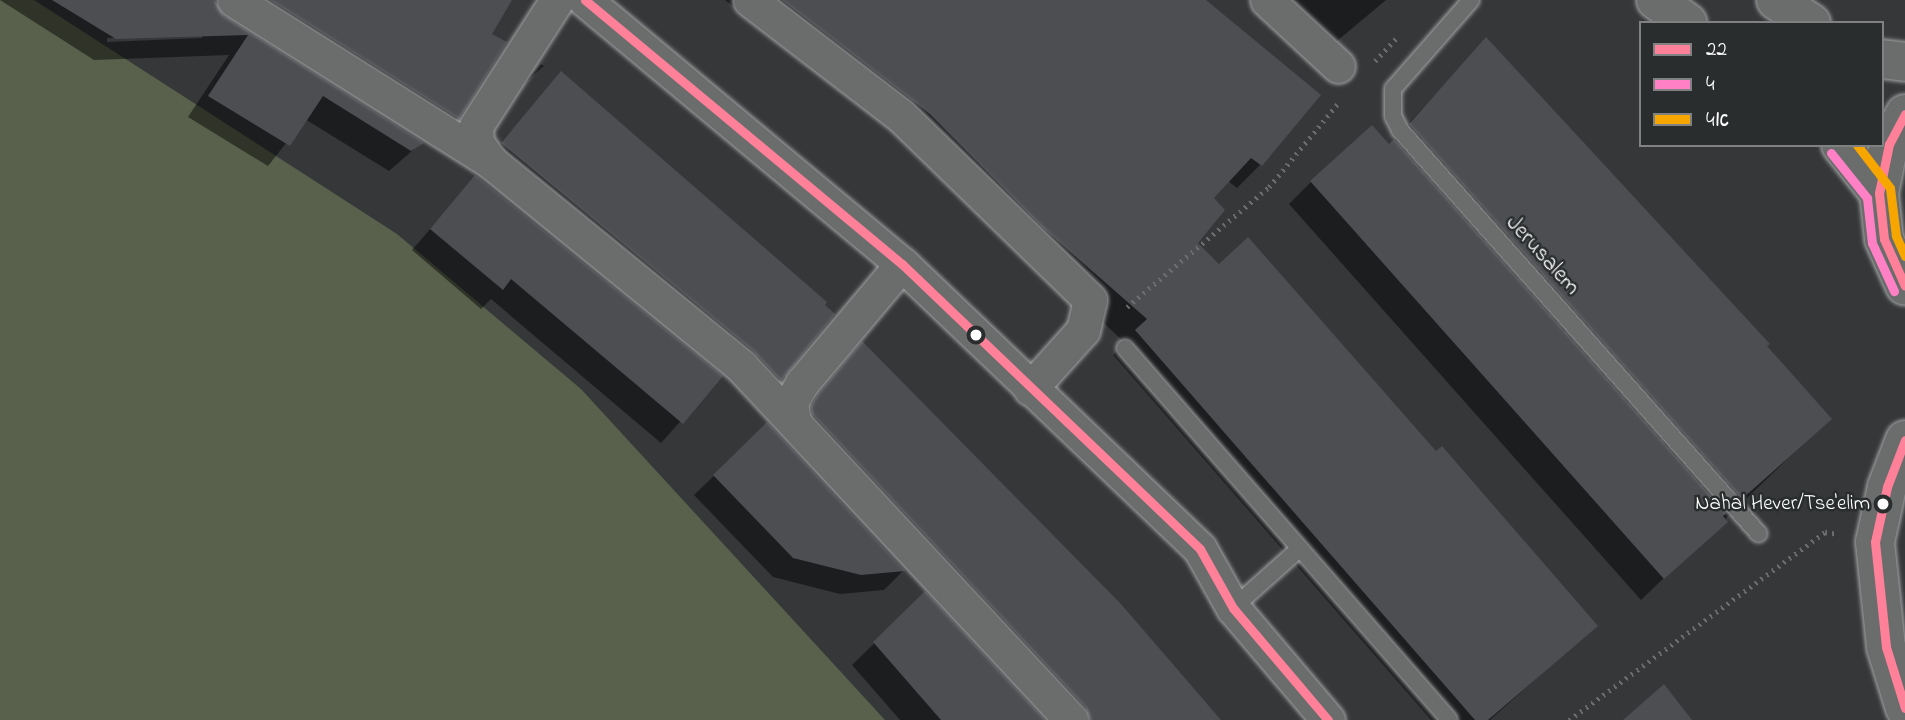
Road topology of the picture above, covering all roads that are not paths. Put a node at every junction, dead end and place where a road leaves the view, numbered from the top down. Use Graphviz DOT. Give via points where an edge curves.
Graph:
graph roads {
  1 [pos="234,0"];
  2 [pos="557,0"];
  3 [pos="584,0"];
  4 [pos="750,0"];
  5 [pos="1267,0"];
  6 [pos="1471,0"];
  7 [pos="1656,0"];
  8 [pos="1776,0"];
  9 [pos="1685,21"];
  10 [pos="1808,21"];
  11 [pos="1884,59"];
  12 [pos="1905,62"];
  13 [pos="1350,76"];
  14 [pos="1905,114"];
  15 [pos="1843,147"];
  16 [pos="491,162"];
  17 [pos="1879,193"];
  18 [pos="902,264"];
  19 [pos="1905,286"];
  20 [pos="1125,348"];
  21 [pos="1030,389"];
  22 [pos="794,421"];
  23 [pos="1905,440"];
  24 [pos="1759,534"];
  25 [pos="1299,549"];
  26 [pos="1233,608"];
  27 [pos="1903,696"];
  28 [pos="1070,720"];
  29 [pos="1328,720"];
  30 [pos="1449,720"];
  1 -- 16 [label="street"];
  2 -- 16 [label="street" via="476,126 477,144"];
  3 -- 18 [label="street"];
  4 -- 21 [label="street" via="900,115 1090,300 1083,330"];
  5 -- 13 [label="street"];
  6 -- 24 [label="lane, Jerusalem" via="1392,89 1393,116 1400,130"];
  7 -- 9 [label="main road"];
  8 -- 10 [label="main road"];
  11 -- 12 [label="main road"];
  14 -- 17 [label="main road" via="1889,144"];
  15 -- 17 [label="main road"];
  16 -- 22 [label="street" via="741,366"];
  17 -- 19 [label="main road" via="1884,239"];
  18 -- 21 [label="street"];
  18 -- 22 [label="street" via="802,383 791,402"];
  20 -- 25 [label="lane"];
  21 -- 26 [label="street" via="1200,549"];
  22 -- 28 [label="street"];
  23 -- 27 [label="main road" via="1887,487 1875,542 1886,647"];
  25 -- 26 [label="lane"];
  25 -- 30 [label="lane"];
  26 -- 29 [label="street"];
}
